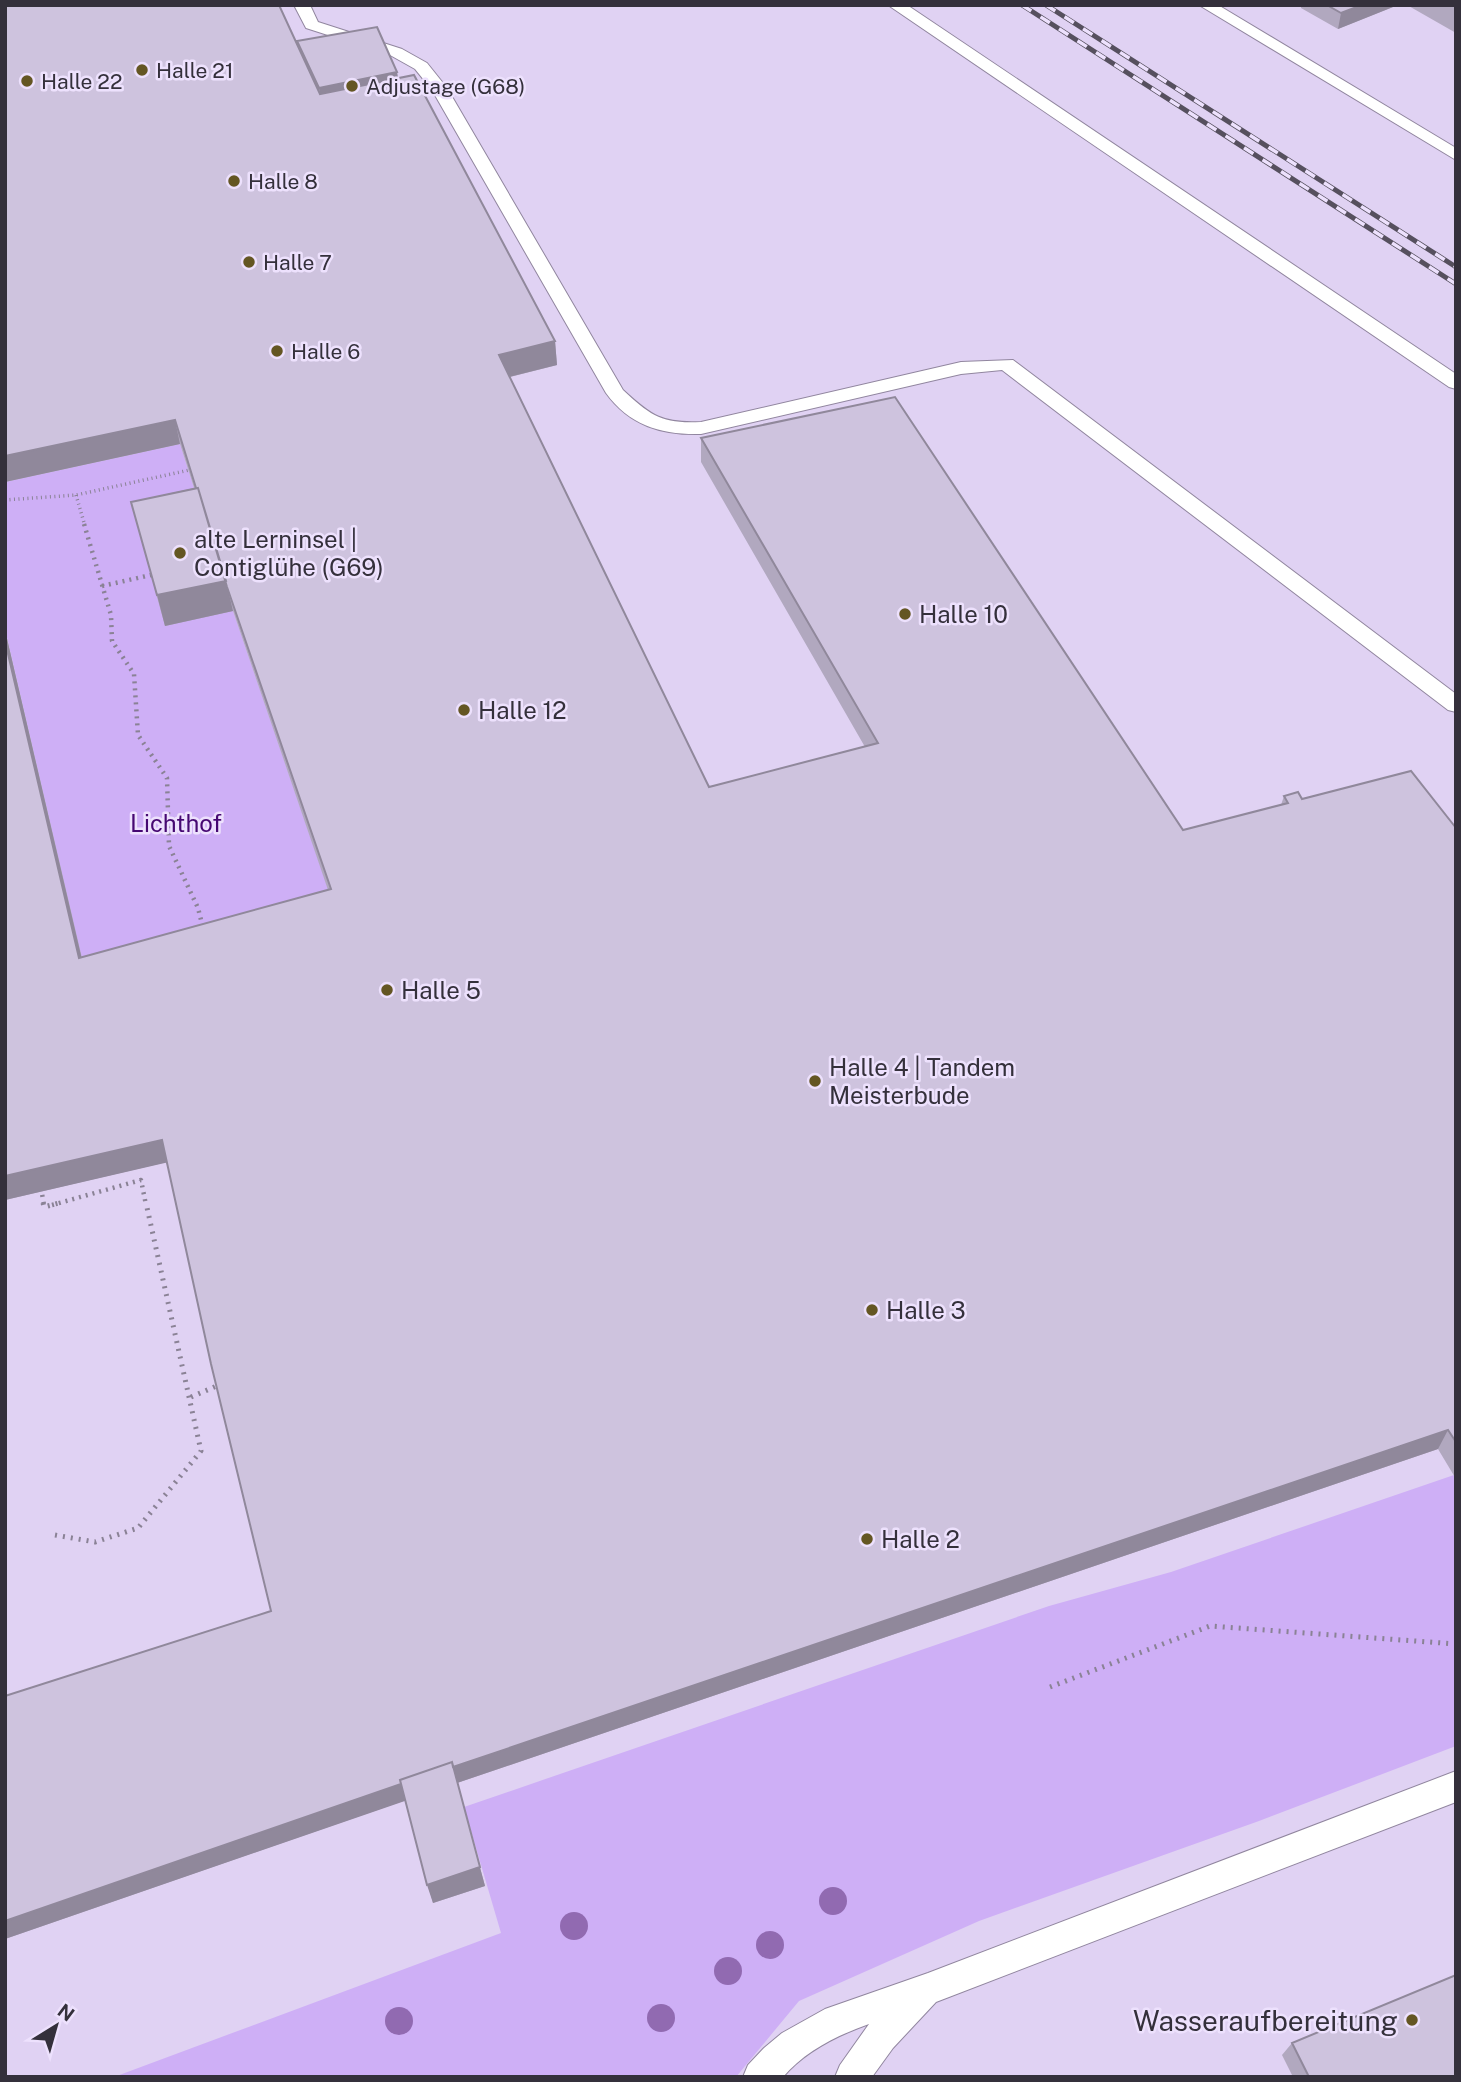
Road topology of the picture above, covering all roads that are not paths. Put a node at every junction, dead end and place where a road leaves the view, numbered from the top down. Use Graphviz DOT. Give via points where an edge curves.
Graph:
graph roads {
  1 [pos="302,5"];
  2 [pos="895,5"];
  3 [pos="1207,5"];
  4 [pos="1456,155"];
  5 [pos="1456,383"];
  6 [pos="701,428"];
  7 [pos="714,448"];
  8 [pos="1456,705"];
  9 [pos="1456,1786"];
  10 [pos="928,1989"];
  11 [pos="760,2077"];
  12 [pos="852,2077"];
  1 -- 6 [label="lane" via="312,24 396,52 421,66 439,88 615,393 644,421 671,429"];
  2 -- 5 [label="lane"];
  3 -- 4 [label="lane"];
  6 -- 7 [label="lane"];
  6 -- 8 [label="lane" via="961,368 1006,364"];
  9 -- 10 [label="lane"];
  10 -- 11 [label="lane" via="842,2017 773,2059"];
  10 -- 12 [label="lane" via="881,2036"];
}
